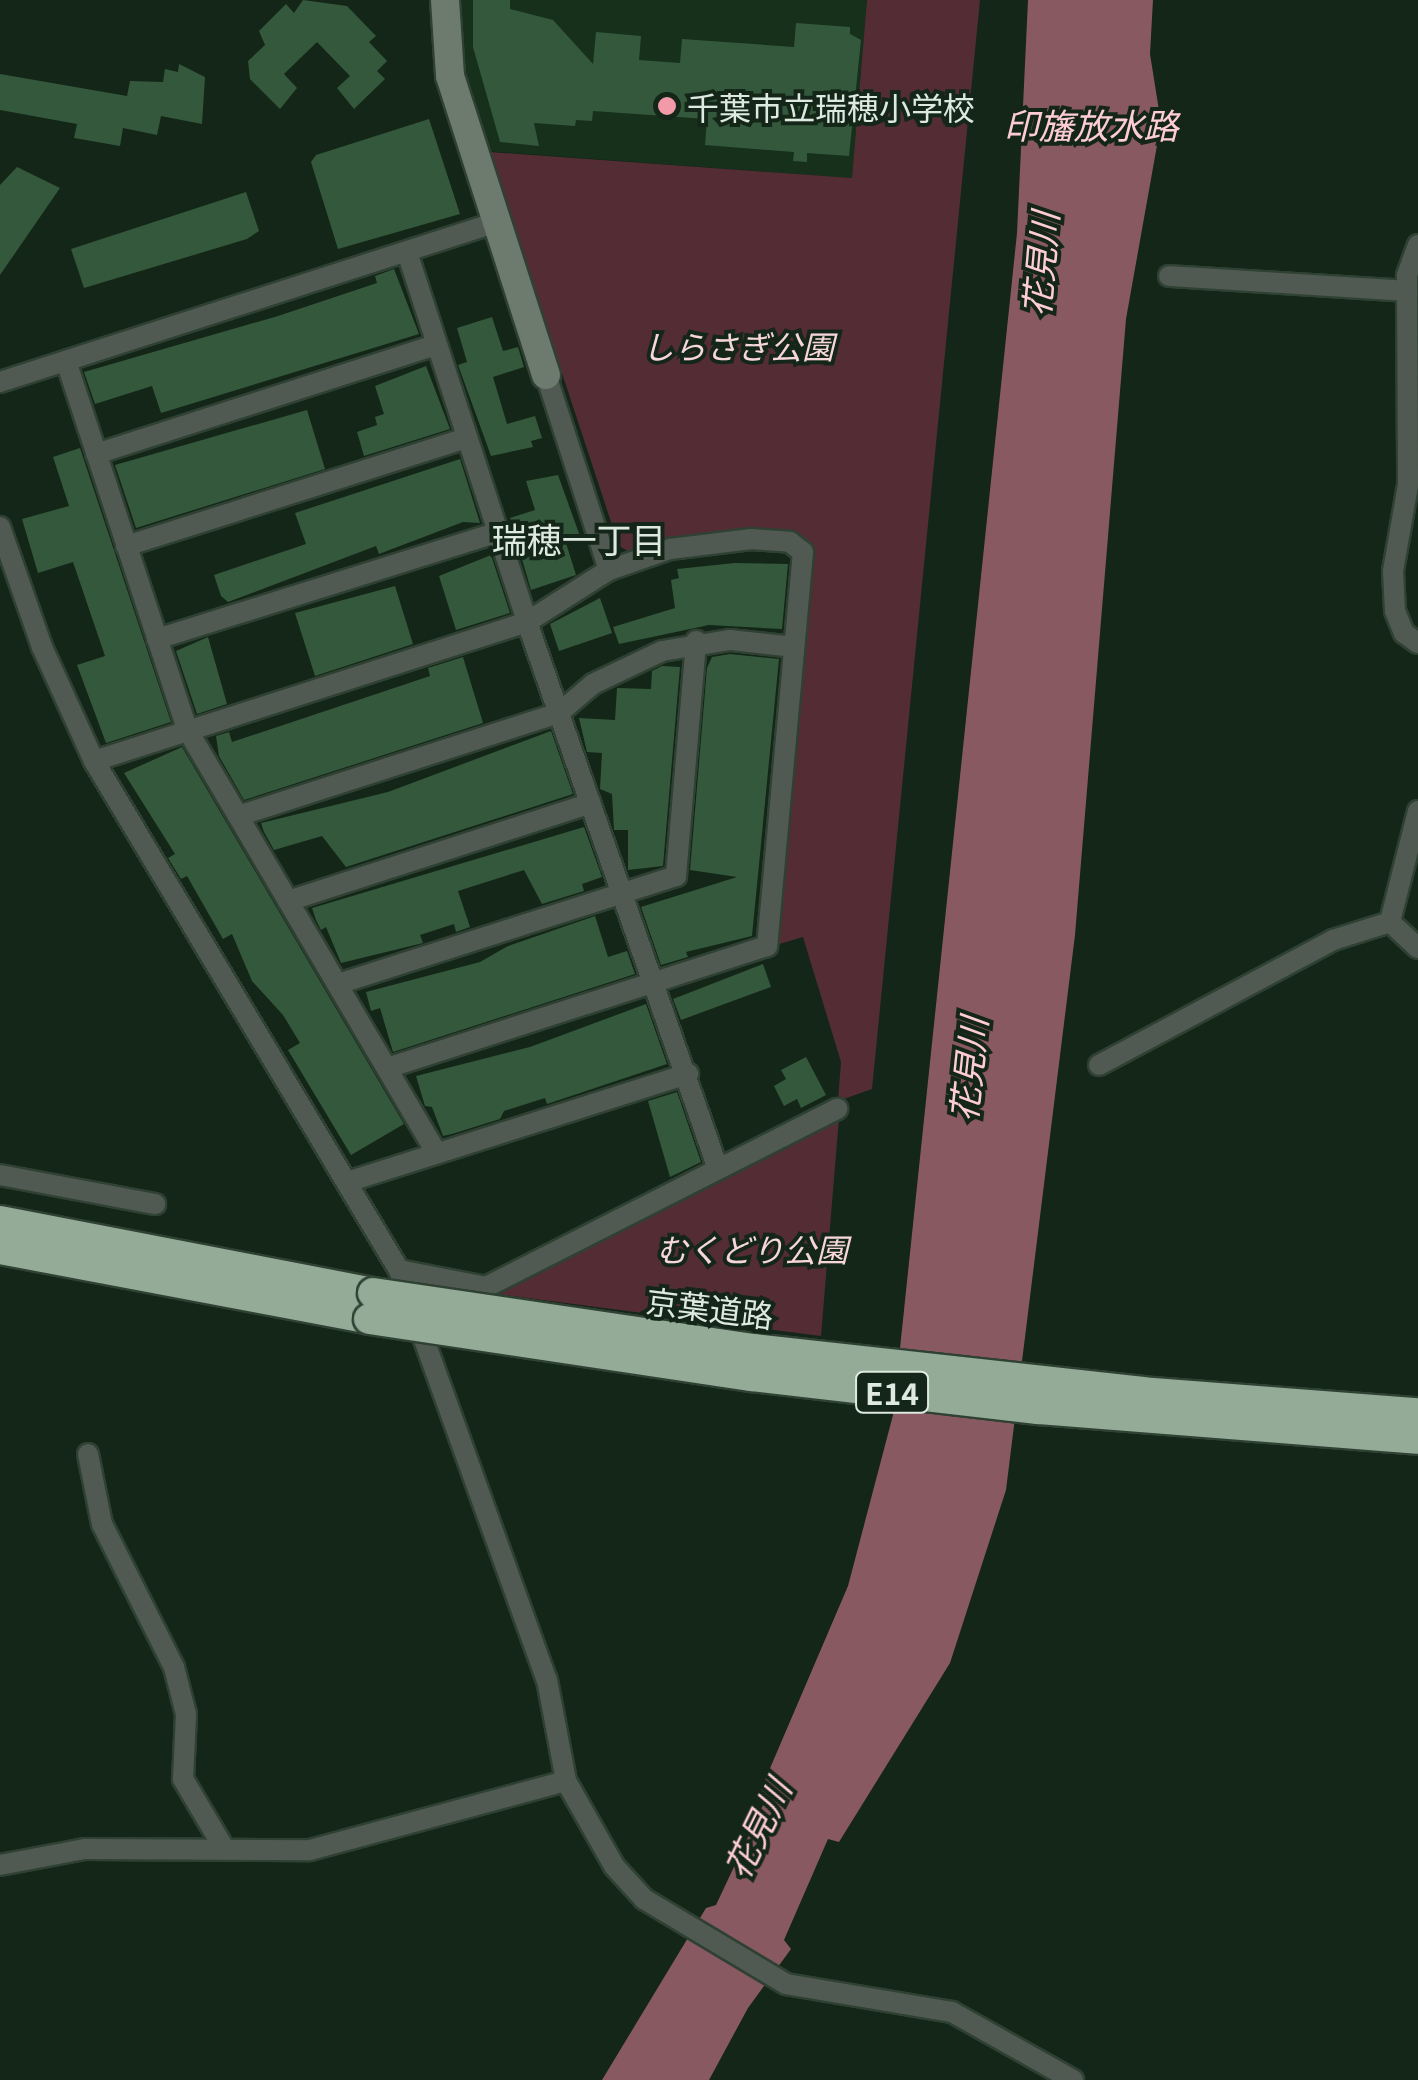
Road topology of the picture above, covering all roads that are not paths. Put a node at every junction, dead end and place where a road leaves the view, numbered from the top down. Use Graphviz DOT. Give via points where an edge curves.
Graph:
graph roads {
  1 [pos="445,0"];
  2 [pos="494,223"];
  3 [pos="1418,245"];
  4 [pos="407,252"];
  5 [pos="1169,276"];
  6 [pos="1406,291"];
  7 [pos="436,345"];
  8 [pos="66,361"];
  9 [pos="546,375"];
  10 [pos="0,382"];
  11 [pos="467,438"];
  12 [pos="96,454"];
  13 [pos="0,527"];
  14 [pos="498,532"];
  15 [pos="126,546"];
  16 [pos="609,570"];
  17 [pos="527,622"];
  18 [pos="157,639"];
  19 [pos="696,641"];
  20 [pos="1418,642"];
  21 [pos="794,647"];
  22 [pos="559,713"];
  23 [pos="188,731"];
  24 [pos="94,761"];
  25 [pos="591,802"];
  26 [pos="1418,812"];
  27 [pos="238,816"];
  28 [pos="626,892"];
  29 [pos="288,901"];
  30 [pos="1390,922"];
  31 [pos="1418,948"];
  32 [pos="658,983"];
  33 [pos="338,984"];
  34 [pos="1099,1065"];
  35 [pos="387,1068"];
  36 [pos="688,1074"];
  37 [pos="837,1109"];
  38 [pos="437,1153"];
  39 [pos="718,1169"];
  40 [pos="0,1174"];
  41 [pos="346,1182"];
  42 [pos="155,1204"];
  43 [pos="0,1221"];
  44 [pos="0,1249"];
  45 [pos="399,1270"];
  46 [pos="371,1306"];
  47 [pos="1418,1398"];
  48 [pos="1140,1405"];
  49 [pos="1418,1413"];
  50 [pos="1418,1439"];
  51 [pos="1418,1452"];
  52 [pos="88,1454"];
  53 [pos="566,1781"];
  54 [pos="225,1850"];
  55 [pos="0,1865"];
  56 [pos="1072,2080"];
  1 -- 2 [label="street" via="450,76"];
  2 -- 4 [label="street"];
  2 -- 9 [label="street"];
  3 -- 6 [label="street"];
  4 -- 7 [label="street"];
  4 -- 8 [label="street"];
  5 -- 6 [label="street"];
  6 -- 20 [label="street" via="1412,438 1393,571 1395,611 1404,633"];
  7 -- 11 [label="street"];
  7 -- 12 [label="street"];
  8 -- 10 [label="street"];
  8 -- 12 [label="street"];
  9 -- 16 [label="street"];
  11 -- 14 [label="street"];
  11 -- 15 [label="street"];
  12 -- 15 [label="street"];
  13 -- 24 [label="street" via="42,647"];
  14 -- 17 [label="street"];
  14 -- 18 [label="street"];
  15 -- 18 [label="street"];
  16 -- 17 [label="street"];
  16 -- 21 [label="street" via="706,542 790,542 803,552"];
  17 -- 22 [label="street"];
  17 -- 23 [label="street"];
  18 -- 23 [label="street"];
  19 -- 21 [label="street" via="764,640"];
  19 -- 22 [label="street" via="634,660"];
  19 -- 28 [label="street" via="676,876"];
  21 -- 32 [label="street" via="767,946"];
  22 -- 25 [label="street"];
  22 -- 27 [label="street"];
  23 -- 24 [label="street"];
  23 -- 27 [label="street"];
  24 -- 41 [label="street"];
  25 -- 28 [label="street"];
  25 -- 29 [label="street"];
  26 -- 30 [label="street"];
  27 -- 29 [label="street"];
  28 -- 32 [label="street"];
  28 -- 33 [label="street"];
  29 -- 33 [label="street"];
  30 -- 31 [label="street"];
  30 -- 34 [label="street" via="1333,940"];
  32 -- 35 [label="street"];
  32 -- 36 [label="street"];
  33 -- 35 [label="street"];
  35 -- 38 [label="street"];
  36 -- 38 [label="street"];
  36 -- 39 [label="street"];
  37 -- 39 [label="street"];
  38 -- 41 [label="street"];
  39 -- 45 [label="street" via="486,1287"];
  40 -- 42 [label="street"];
  41 -- 45 [label="street"];
  43 -- 46 [label="highway, 京葉道路 / E14"];
  44 -- 46 [label="highway, 京葉道路 / E14"];
  45 -- 53 [label="street" via="547,1680"];
  46 -- 48 [label="highway, 京葉道路 / E14, bridge" via="754,1349"];
  47 -- 48 [label="highway, bridge"];
  48 -- 49 [label="highway, 京葉道路 / E14, bridge"];
  48 -- 50 [label="highway, 京葉道路 / E14, bridge"];
  48 -- 51 [label="highway, bridge"];
  52 -- 54 [label="street" via="102,1524 174,1667 186,1714 183,1779"];
  53 -- 54 [label="street" via="310,1850"];
  53 -- 56 [label="street" via="614,1866 644,1900 786,1984 952,2012"];
  54 -- 55 [label="street" via="85,1849"];
}
